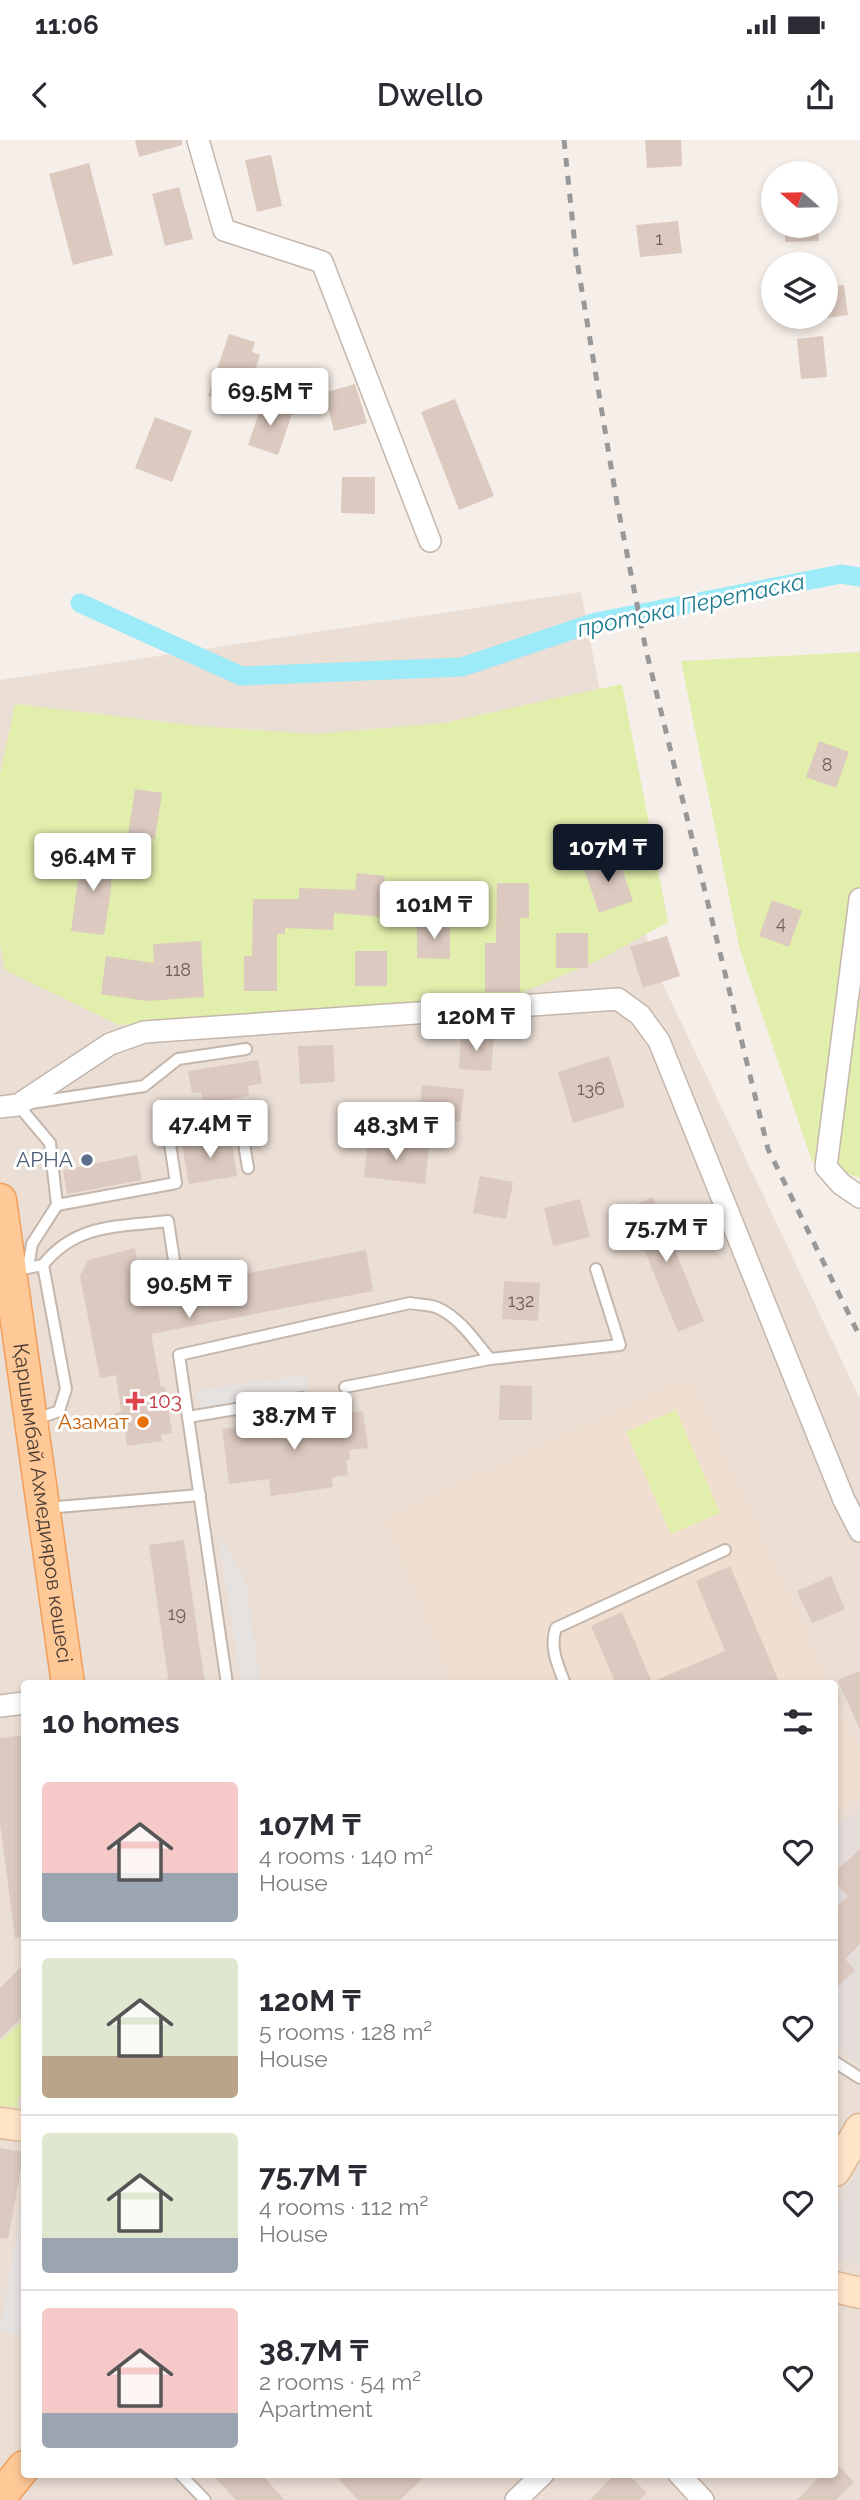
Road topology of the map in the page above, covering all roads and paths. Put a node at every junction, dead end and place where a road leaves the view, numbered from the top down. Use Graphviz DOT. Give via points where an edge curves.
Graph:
graph roads {
  1 [pos="198,140"];
  2 [pos="430,541"];
  3 [pos="860,899"];
  4 [pos="246,1049"];
  5 [pos="9,1106"];
  6 [pos="248,1168"];
  7 [pos="860,1197"];
  8 [pos="0,1200"];
  9 [pos="57,1205"];
  10 [pos="174,1260"];
  11 [pos="43,1265"];
  12 [pos="19,1269"];
  13 [pos="596,1269"];
  14 [pos="490,1359"];
  15 [pos="345,1387"];
  16 [pos="302,1398"];
  17 [pos="188,1417"];
  18 [pos="31,1421"];
  19 [pos="200,1495"];
  20 [pos="44,1509"];
  21 [pos="860,1531"];
  22 [pos="725,1550"];
  23 [pos="67,1680"];
  24 [pos="226,1680"];
  25 [pos="564,1680"];
  26 [pos="21,1703"];
  27 [pos="0,1706"];
  28 [pos="838,2064"];
  29 [pos="860,2078"];
  30 [pos="0,2123"];
  31 [pos="21,2126"];
  32 [pos="860,2129"];
  33 [pos="838,2166"];
  34 [pos="838,2288"];
  35 [pos="860,2293"];
  36 [pos="21,2470"];
  37 [pos="184,2478"];
  38 [pos="538,2478"];
  39 [pos="683,2478"];
  40 [pos="1,2493"];
  41 [pos="205,2500"];
  42 [pos="516,2500"];
  43 [pos="703,2500"];
  1 -- 2 [label="street" via="223,230 322,262"];
  3 -- 7 [label="street" via="826,1167"];
  4 -- 5 [label="lane" via="178,1059 144,1086"];
  5 -- 9 [label="lane" via="50,1143"];
  5 -- 21 [label="street" via="110,1044 144,1032 618,999 640,1015 659,1041"];
  6 -- 9 [label="lane" via="240,1119 168,1132 176,1184"];
  8 -- 12 [label="main road, Қаршымбай Ахмедияров көшесі"];
  9 -- 12 [label="lane"];
  10 -- 11 [label="lane" via="168,1221 88,1231 54,1251"];
  11 -- 12 [label="lane"];
  11 -- 18 [label="lane" via="66,1389 59,1412"];
  12 -- 18 [label="main road, Қаршымбай Ахмедияров көшесі"];
  13 -- 14 [label="lane" via="620,1345"];
  14 -- 15 [label="lane"];
  14 -- 17 [label="lane" via="437,1307 410,1303 179,1355"];
  16 -- 17 [label="lane"];
  17 -- 19 [label="lane"];
  18 -- 20 [label="main road, Қаршымбай Ахмедияров көшесі"];
  19 -- 20 [label="lane"];
  19 -- 24 [label="lane"];
  20 -- 23 [label="main road, Қаршымбай Ахмедияров көшесі"];
  22 -- 25 [label="lane" via="556,1628 552,1639"];
  26 -- 27 [label="street"];
  28 -- 29 [label="lane"];
  30 -- 31 [label="street"];
  32 -- 33 [label="street"];
  34 -- 35 [label="street"];
  36 -- 40 [label="main road"];
  37 -- 41 [label="lane"];
  38 -- 42 [label="street"];
  39 -- 43 [label="street"];
}
